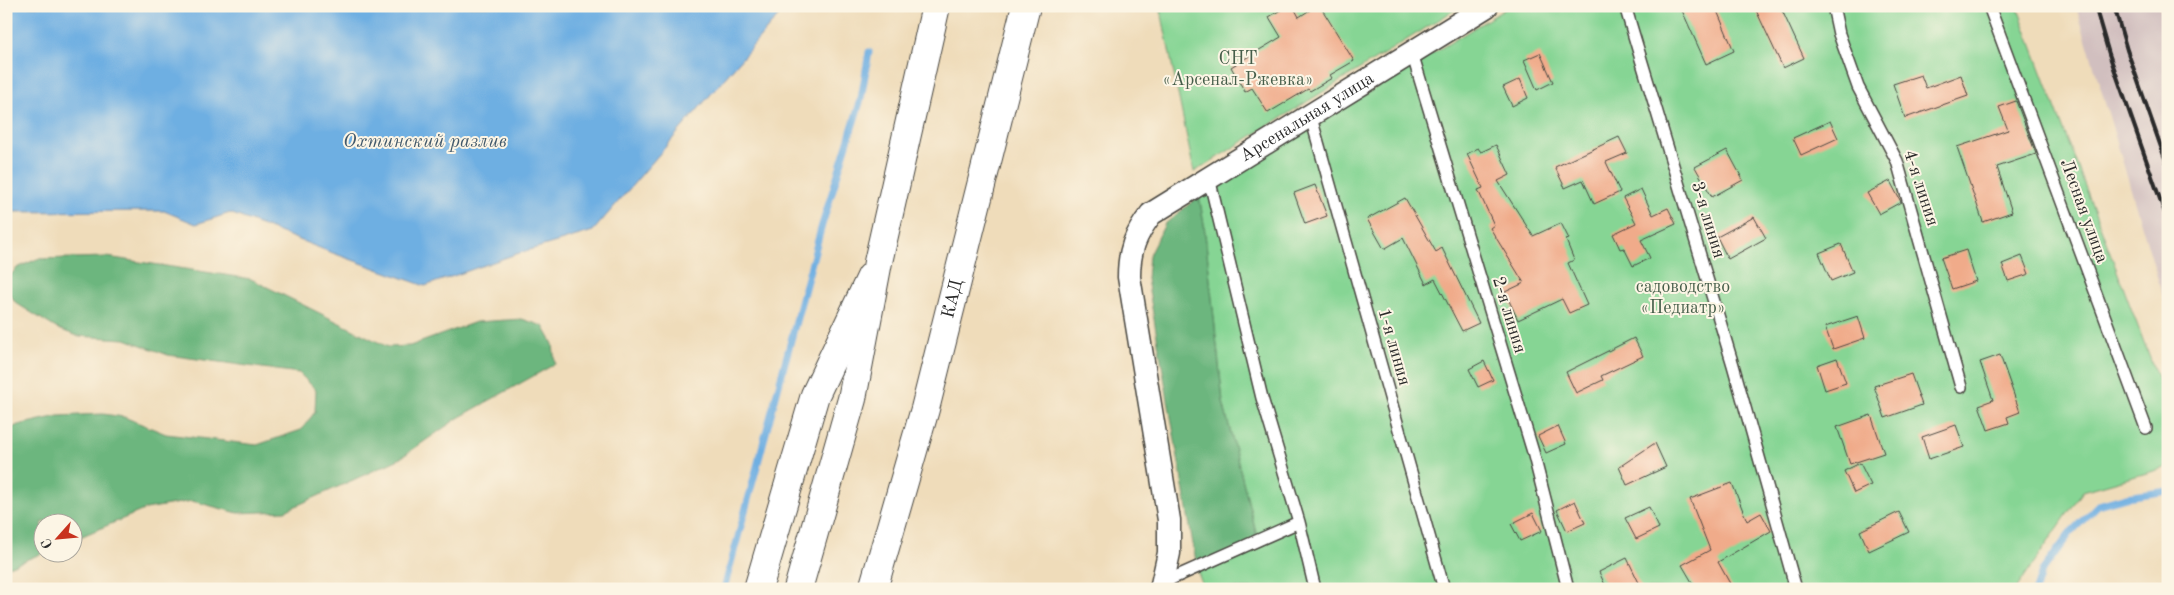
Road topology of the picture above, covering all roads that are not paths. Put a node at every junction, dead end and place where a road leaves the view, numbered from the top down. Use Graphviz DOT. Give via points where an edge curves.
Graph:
graph roads {
  1 [pos="936,6"];
  2 [pos="1026,6"];
  3 [pos="1488,6"];
  4 [pos="1625,6"];
  5 [pos="1833,6"];
  6 [pos="1989,6"];
  7 [pos="1412,53"];
  8 [pos="1310,114"];
  9 [pos="1209,178"];
  10 [pos="878,262"];
  11 [pos="1961,387"];
  12 [pos="2146,428"];
  13 [pos="1299,522"];
  14 [pos="1163,585"];
  15 [pos="758,589"];
  16 [pos="798,589"];
  17 [pos="873,589"];
  18 [pos="1315,589"];
  19 [pos="1444,589"];
  20 [pos="1568,589"];
  21 [pos="1796,589"];
  1 -- 10 [label="main road"];
  2 -- 17 [label="main road, КАД" via="925,408"];
  3 -- 7 [label="street, Арсенальная улица"];
  4 -- 21 [label="lane, 3-я линия" via="1733,365"];
  5 -- 11 [label="lane, 4-я линия" via="1839,34 1858,87 1897,161"];
  6 -- 12 [label="lane, Лесная улица"];
  7 -- 8 [label="street, Арсенальная улица"];
  7 -- 20 [label="lane, 2-я линия" via="1533,452"];
  8 -- 9 [label="street, Арсенальная улица"];
  8 -- 19 [label="lane, 1-я линия"];
  9 -- 13 [label="lane" via="1262,398"];
  9 -- 14 [label="street, Арсенальная улица" via="1151,214 1135,239 1129,258 1129,277 1169,520 1169,553"];
  10 -- 15 [label="main road" via="815,395"];
  10 -- 16 [label="main road" via="852,399"];
  13 -- 14 [label="lane"];
  13 -- 18 [label="lane"];
}
